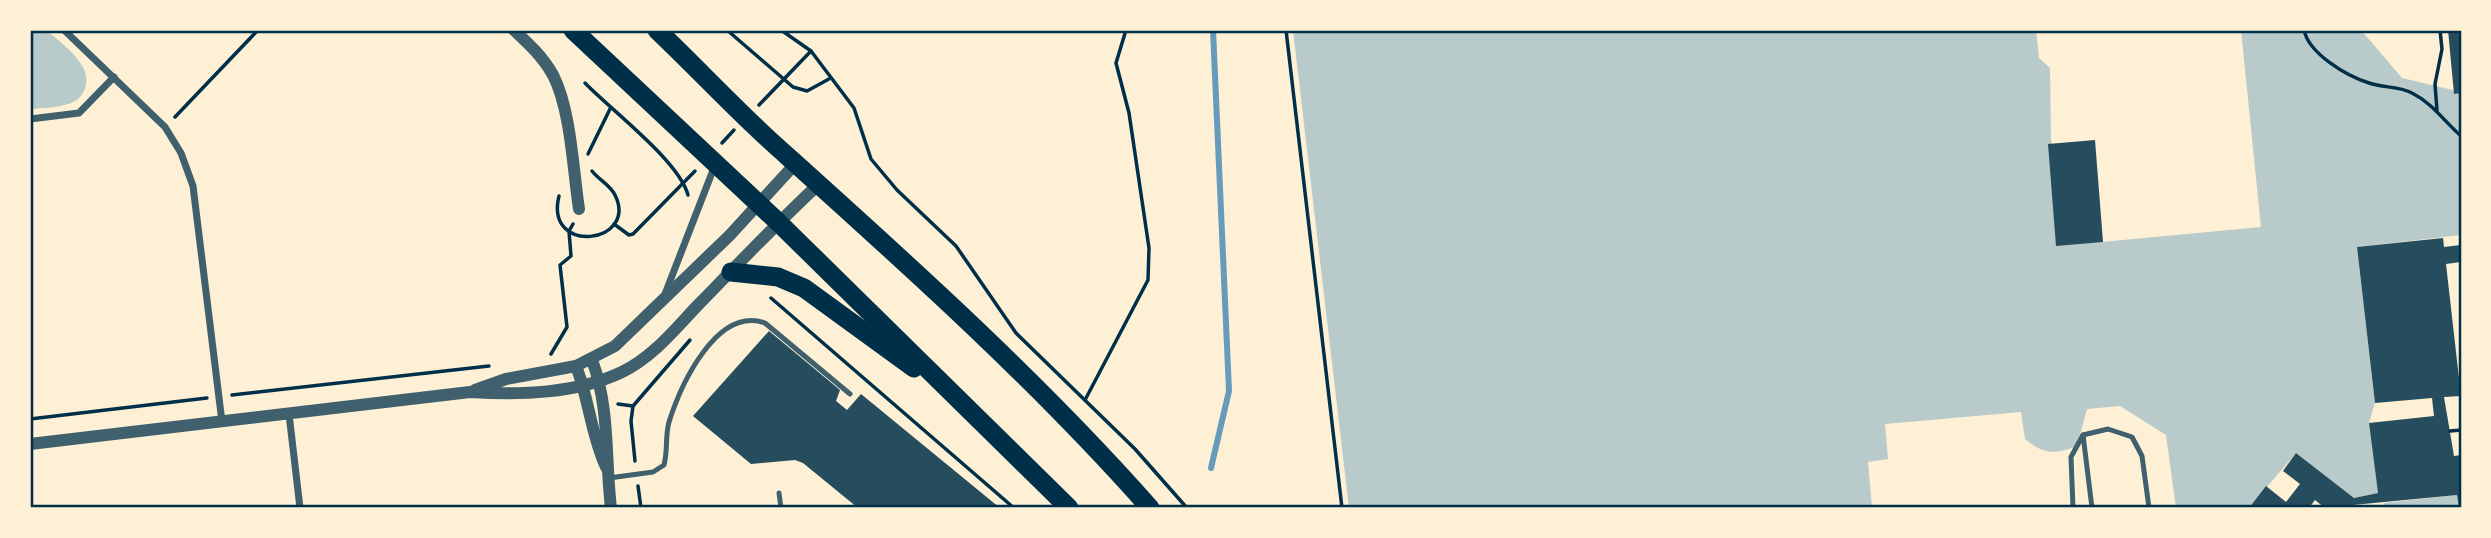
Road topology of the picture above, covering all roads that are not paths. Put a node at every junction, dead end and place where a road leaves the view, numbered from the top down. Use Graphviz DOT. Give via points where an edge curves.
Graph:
graph roads {
  1 [pos="64,30"];
  2 [pos="514,30"];
  3 [pos="573,30"];
  4 [pos="657,30"];
  5 [pos="114,77"];
  6 [pos="30,119"];
  7 [pos="796,163"];
  8 [pos="716,164"];
  9 [pos="819,184"];
  10 [pos="758,204"];
  11 [pos="579,209"];
  12 [pos="778,222"];
  13 [pos="731,272"];
  14 [pos="663,298"];
  15 [pos="592,360"];
  16 [pos="576,366"];
  17 [pos="600,380"];
  18 [pos="583,385"];
  19 [pos="470,392"];
  20 [pos="850,394"];
  21 [pos="289,414"];
  22 [pos="222,422"];
  23 [pos="987,424"];
  24 [pos="2082,435"];
  25 [pos="30,444"];
  26 [pos="607,473"];
  27 [pos="779,493"];
  28 [pos="300,508"];
  29 [pos="611,508"];
  30 [pos="781,508"];
  31 [pos="1069,508"];
  32 [pos="1150,508"];
  33 [pos="2073,508"];
  34 [pos="2092,508"];
  35 [pos="2149,508"];
  1 -- 5 [label="street"];
  2 -- 11 [label="street" via="538,52 554,77"];
  3 -- 8 [label="highway"];
  4 -- 7 [label="highway"];
  5 -- 6 [label="street" via="79,113"];
  5 -- 22 [label="street" via="165,127 181,153 192,186"];
  7 -- 9 [label="highway"];
  7 -- 10 [label="street"];
  8 -- 10 [label="highway"];
  8 -- 14 [label="street"];
  9 -- 12 [label="street"];
  9 -- 32 [label="highway" via="1024,377"];
  10 -- 12 [label="highway"];
  10 -- 14 [label="street"];
  12 -- 13 [label="street"];
  12 -- 23 [label="highway"];
  13 -- 17 [label="street" via="658,347 622,372"];
  13 -- 23 [label="highway" via="778,277 804,288"];
  14 -- 15 [label="street" via="637,327"];
  15 -- 16 [label="street"];
  15 -- 17 [label="street"];
  16 -- 18 [label="street"];
  16 -- 19 [label="street" via="506,379"];
  17 -- 18 [label="street"];
  17 -- 26 [label="street"];
  18 -- 19 [label="street" via="508,394"];
  18 -- 26 [label="street"];
  19 -- 21 [label="street"];
  20 -- 26 [label="lane" via="765,323 752,318 737,322 725,329 684,381 667,429 664,465 653,472"];
  21 -- 22 [label="street"];
  21 -- 28 [label="street"];
  22 -- 25 [label="street"];
  23 -- 31 [label="highway"];
  24 -- 33 [label="lane" via="2071,457"];
  24 -- 34 [label="lane"];
  24 -- 35 [label="lane" via="2108,429 2132,438 2142,456"];
  26 -- 29 [label="street"];
  27 -- 30 [label="lane"];
}
